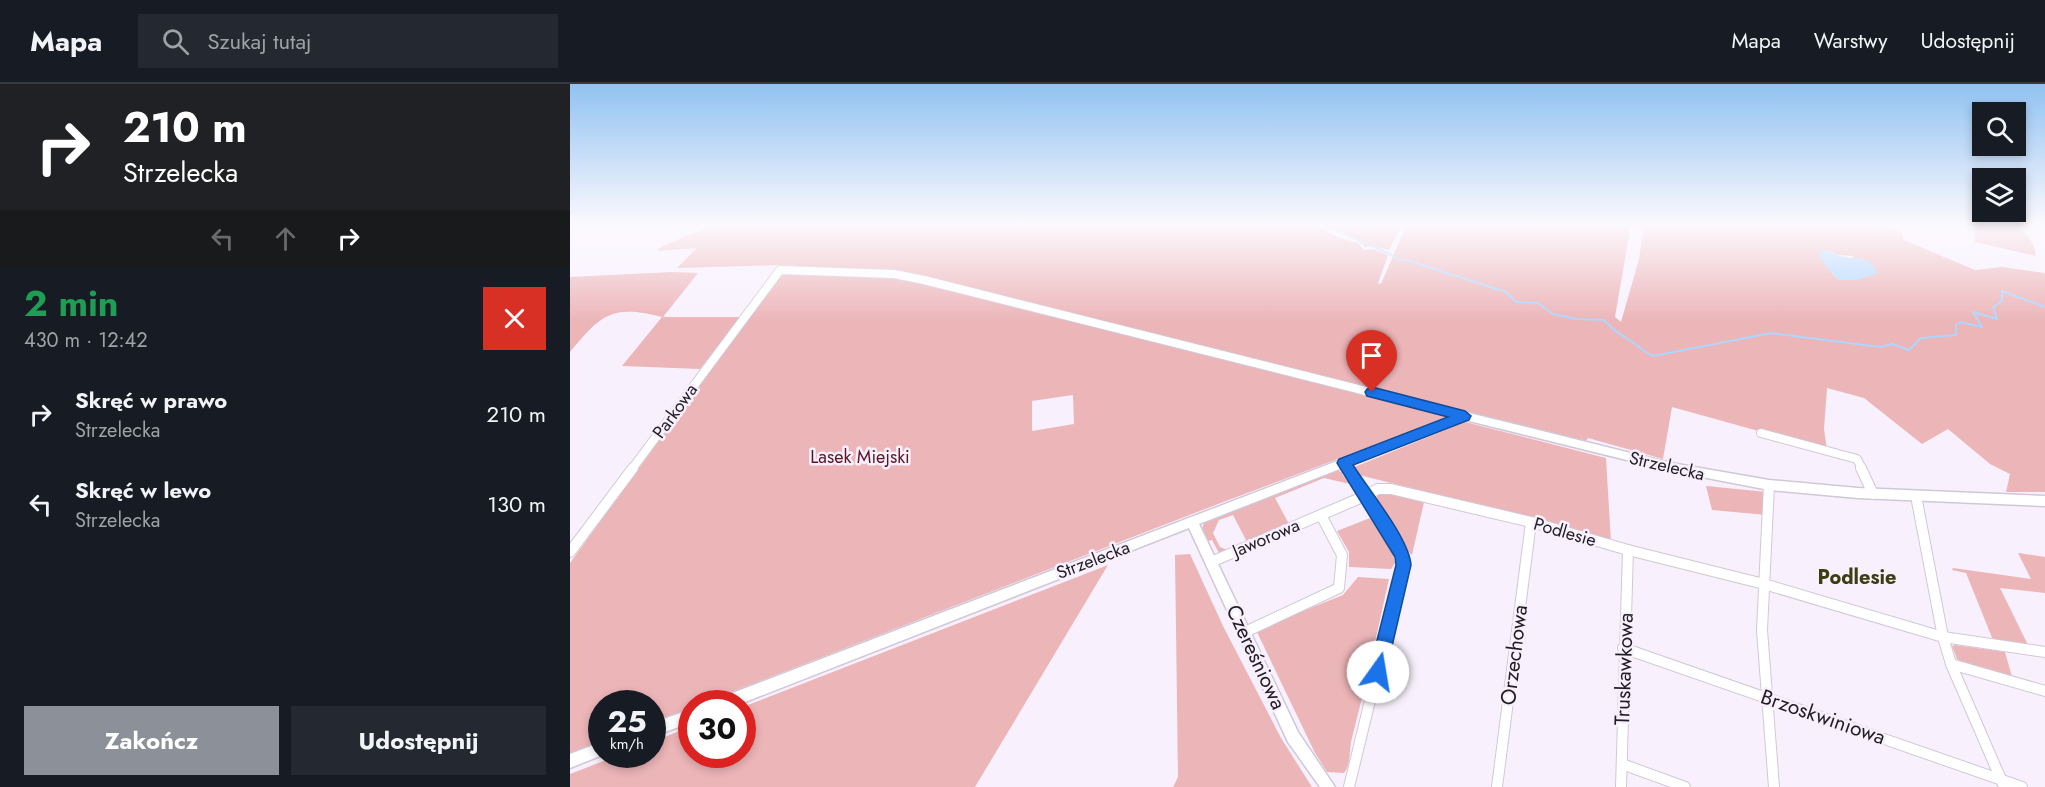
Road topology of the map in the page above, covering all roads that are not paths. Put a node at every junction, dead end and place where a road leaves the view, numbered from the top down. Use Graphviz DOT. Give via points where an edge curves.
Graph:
graph roads {
  1 [pos="780,270"];
  2 [pos="1465,416"];
  3 [pos="1761,433"];
  4 [pos="1344,463"];
  5 [pos="1768,486"];
  6 [pos="1873,494"];
  7 [pos="1916,496"];
  8 [pos="1362,497"];
  9 [pos="2045,501"];
  10 [pos="1321,515"];
  11 [pos="1192,522"];
  12 [pos="1531,522"];
  13 [pos="1628,550"];
  14 [pos="570,552"];
  15 [pos="1212,562"];
  16 [pos="1764,584"];
  17 [pos="1245,632"];
  18 [pos="1943,637"];
  19 [pos="1623,648"];
  20 [pos="2045,652"];
  21 [pos="1951,664"];
  22 [pos="756,691"];
  23 [pos="2045,691"];
  24 [pos="1766,697"];
  25 [pos="588,754"];
  26 [pos="570,761"];
  27 [pos="1622,764"];
  28 [pos="2003,784"];
  29 [pos="1328,787"];
  30 [pos="1349,787"];
  31 [pos="1497,787"];
  32 [pos="1621,787"];
  33 [pos="1685,787"];
  34 [pos="1774,787"];
  35 [pos="2022,787"];
  1 -- 2 [label="street, Strzelecka" via="914,278"];
  1 -- 14 [label="street, Parkowa"];
  2 -- 4 [label="street, Strzelecka"];
  2 -- 5 [label="street, Strzelecka" via="1671,467"];
  3 -- 6 [label="street" via="1857,459"];
  4 -- 8 [label="street"];
  4 -- 11 [label="street, Strzelecka"];
  5 -- 6 [label="street, Strzelecka"];
  5 -- 16 [label="street"];
  6 -- 7 [label="street, Strzelecka"];
  7 -- 9 [label="street, Strzelecka"];
  7 -- 18 [label="street"];
  8 -- 10 [label="street, Jaworowa"];
  8 -- 12 [label="street, Podlesie" via="1378,489 1390,489"];
  8 -- 30 [label="street" via="1400,550 1403,565"];
  10 -- 15 [label="street, Jaworowa"];
  10 -- 17 [label="street, Jaworowa" via="1342,555 1339,588"];
  11 -- 15 [label="street, Czereśniowa"];
  11 -- 22 [label="street, Strzelecka"];
  12 -- 13 [label="street, Podlesie"];
  12 -- 31 [label="street, Orzechowa"];
  13 -- 16 [label="street, Podlesie"];
  13 -- 19 [label="street, Truskawkowa"];
  15 -- 17 [label="street, Czereśniowa"];
  16 -- 18 [label="street, Podlesie"];
  16 -- 24 [label="street"];
  17 -- 29 [label="street, Czereśniowa" via="1293,737"];
  18 -- 20 [label="street, Podlesie"];
  18 -- 21 [label="street"];
  19 -- 24 [label="street, Brzoskwiniowa"];
  19 -- 27 [label="street, Truskawkowa"];
  21 -- 23 [label="street"];
  21 -- 28 [label="street"];
  24 -- 28 [label="street, Brzoskwiniowa"];
  24 -- 34 [label="street"];
  25 -- 26 [label="street"];
  27 -- 32 [label="street, Truskawkowa"];
  27 -- 33 [label="street"];
  28 -- 35 [label="street, Brzoskwiniowa"];
}
